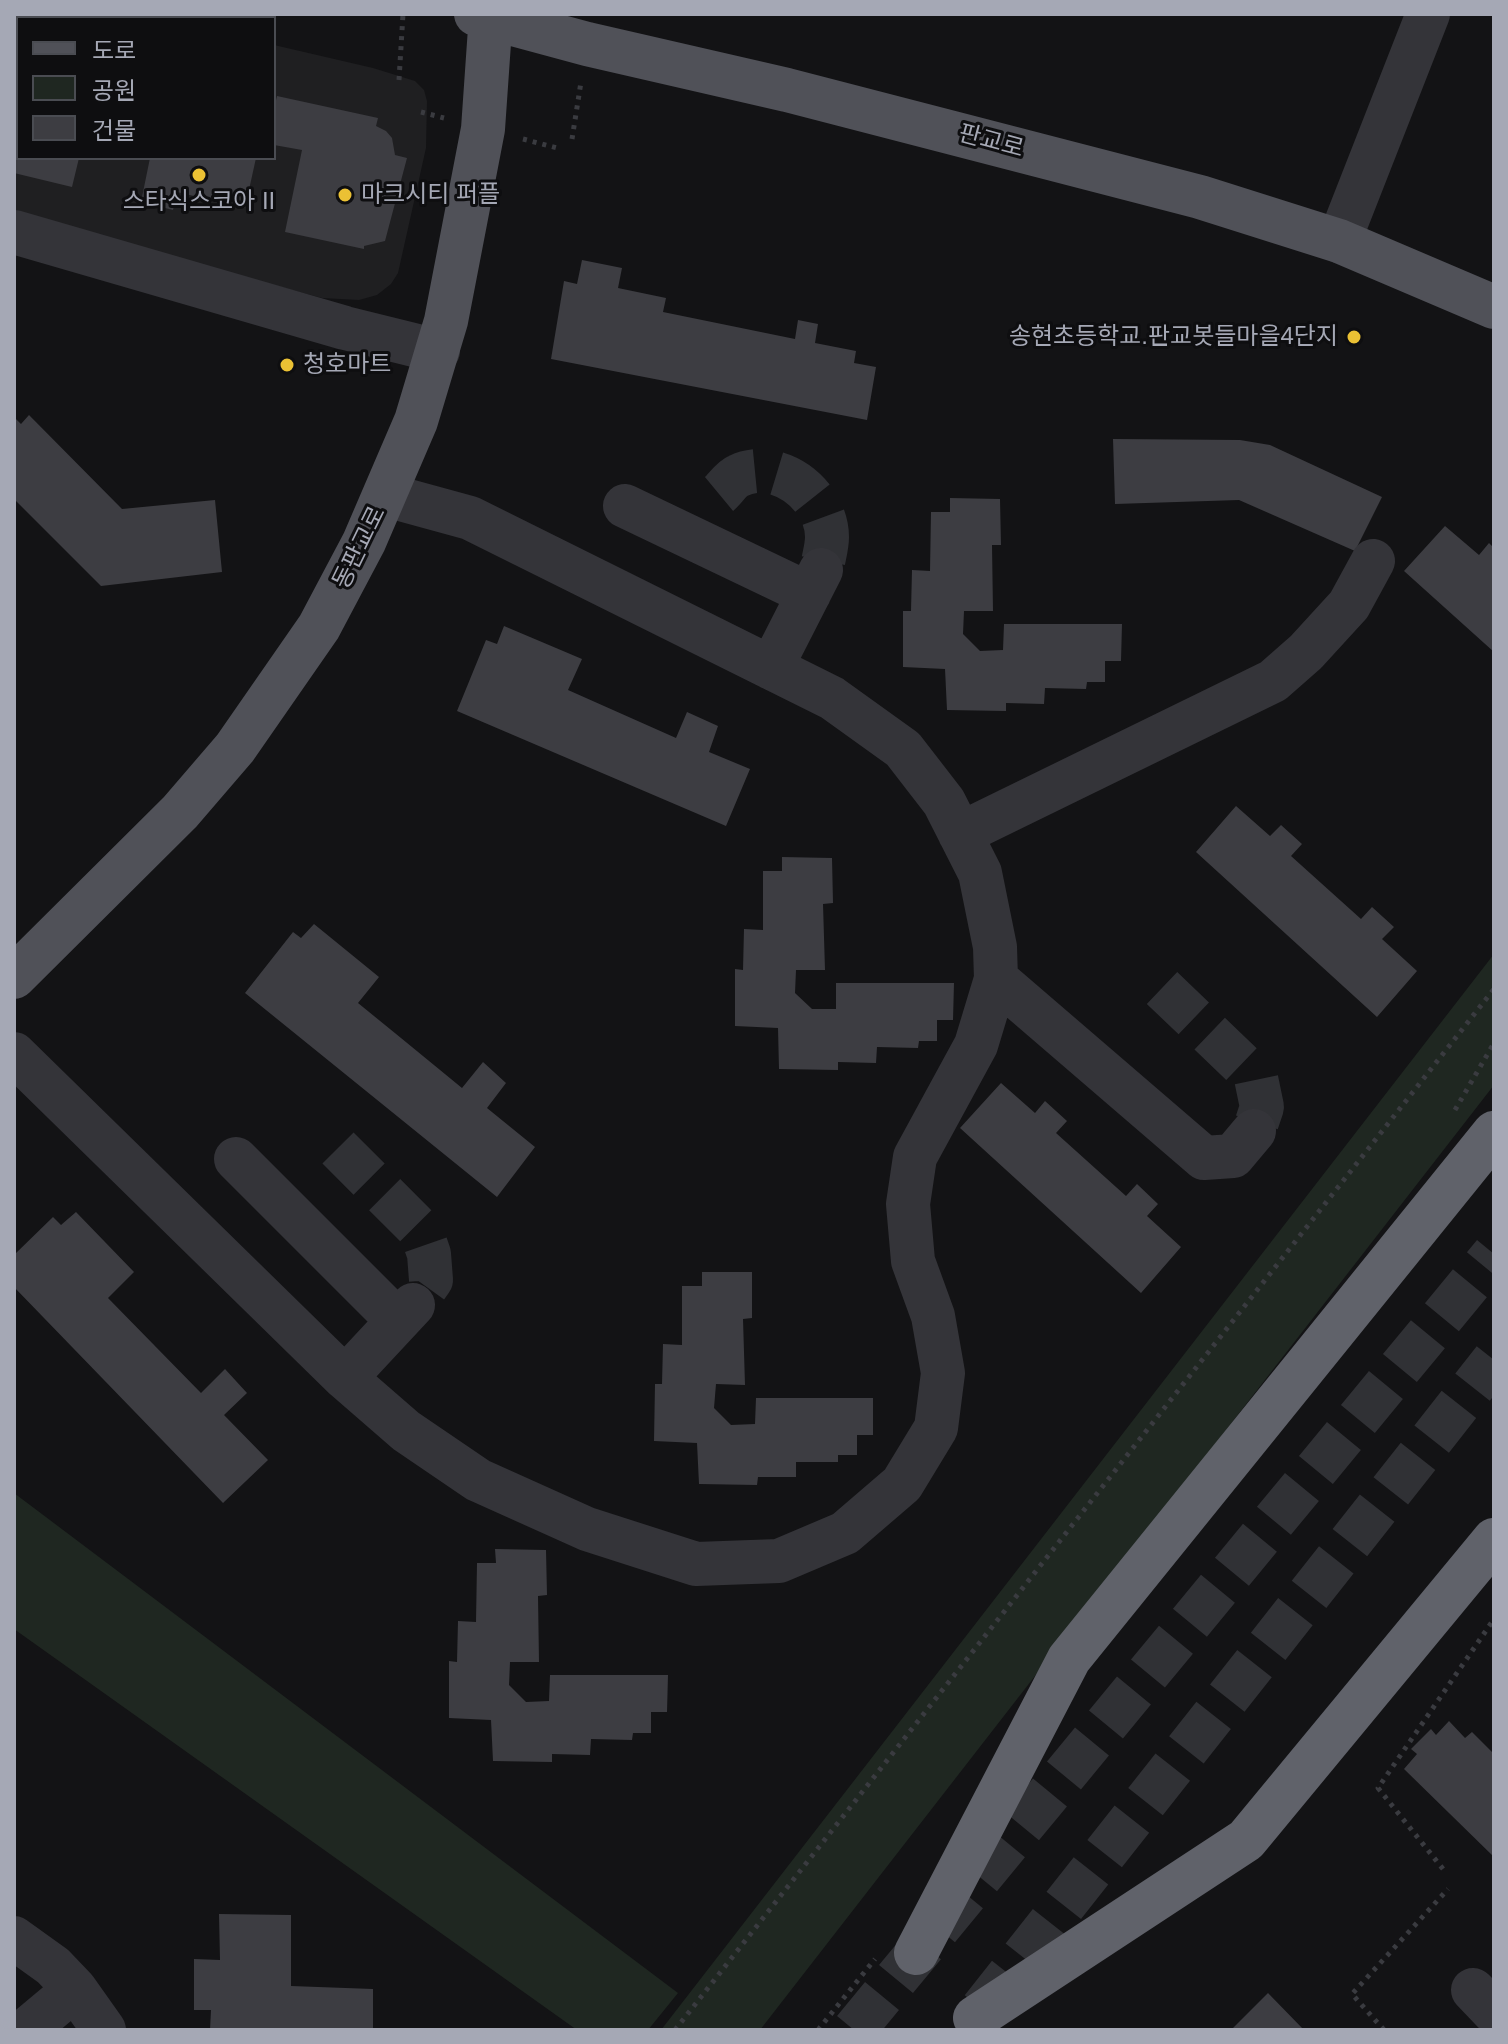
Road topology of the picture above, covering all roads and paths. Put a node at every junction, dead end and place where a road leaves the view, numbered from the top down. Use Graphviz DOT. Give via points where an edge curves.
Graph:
graph roads {
  1 [pos="403,14"];
  2 [pos="1428,14"];
  3 [pos="486,16"];
  4 [pos="587,44"];
  5 [pos="399,80"];
  6 [pos="572,139"];
  7 [pos="14,232"];
  8 [pos="1339,241"];
  9 [pos="1494,307"];
  10 [pos="438,351"];
  11 [pos="386,495"];
  12 [pos="625,506"];
  13 [pos="1373,561"];
  14 [pos="771,668"];
  15 [pos="960,834"];
  16 [pos="14,977"];
  17 [pos="996,979"];
  18 [pos="1494,989"];
  19 [pos="1494,1043"];
  20 [pos="14,1054"];
  21 [pos="1451,1118"];
  22 [pos="1254,1131"];
  23 [pos="1494,1133"];
  24 [pos="236,1159"];
  25 [pos="345,1378"];
  26 [pos="1494,1540"];
  27 [pos="1494,1619"];
  28 [pos="1443,1869"];
  29 [pos="1448,1889"];
  30 [pos="14,1938"];
  31 [pos="916,1953"];
  32 [pos="75,1989"];
  33 [pos="975,2018"];
  34 [pos="26,2030"];
  35 [pos="104,2030"];
  36 [pos="675,2030"];
  37 [pos="1384,2030"];
  1 -- 5 [label="path"];
  2 -- 8 [label="street"];
  3 -- 4 [label="main road, 판교로"];
  3 -- 10 [label="main road, 동판교로" via="483,129"];
  4 -- 6 [label="path"];
  4 -- 8 [label="main road, 판교로" via="1186,193"];
  7 -- 10 [label="street"];
  8 -- 9 [label="main road, 판교로"];
  10 -- 11 [label="main road, 동판교로"];
  11 -- 14 [label="street" via="470,518"];
  11 -- 16 [label="main road, 동판교로" via="319,627 235,748 171,822"];
  12 -- 14 [label="street" via="815,582"];
  13 -- 15 [label="street" via="1349,605 1273,681"];
  14 -- 15 [label="street" via="832,698 903,749 944,802"];
  15 -- 17 [label="street" via="980,873"];
  17 -- 22 [label="street" via="1204,1158 1233,1156"];
  17 -- 25 [label="street" via="976,1045 915,1157 908,1204 913,1261 933,1316 943,1373 936,1428 902,1484 845,1533 779,1561 696,1564 587,1529 478,1480 406,1431"];
  18 -- 36 [label="path"];
  19 -- 21 [label="path"];
  20 -- 25 [label="street"];
  23 -- 31 [label="highway" via="1069,1659"];
  24 -- 25 [label="street" via="406,1313"];
  26 -- 33 [label="highway" via="1246,1840"];
  27 -- 28 [label="path" via="1378,1788"];
  29 -- 37 [label="path" via="1352,1994"];
  30 -- 32 [label="street"];
  32 -- 34 [label="street"];
  32 -- 35 [label="street"];
}
